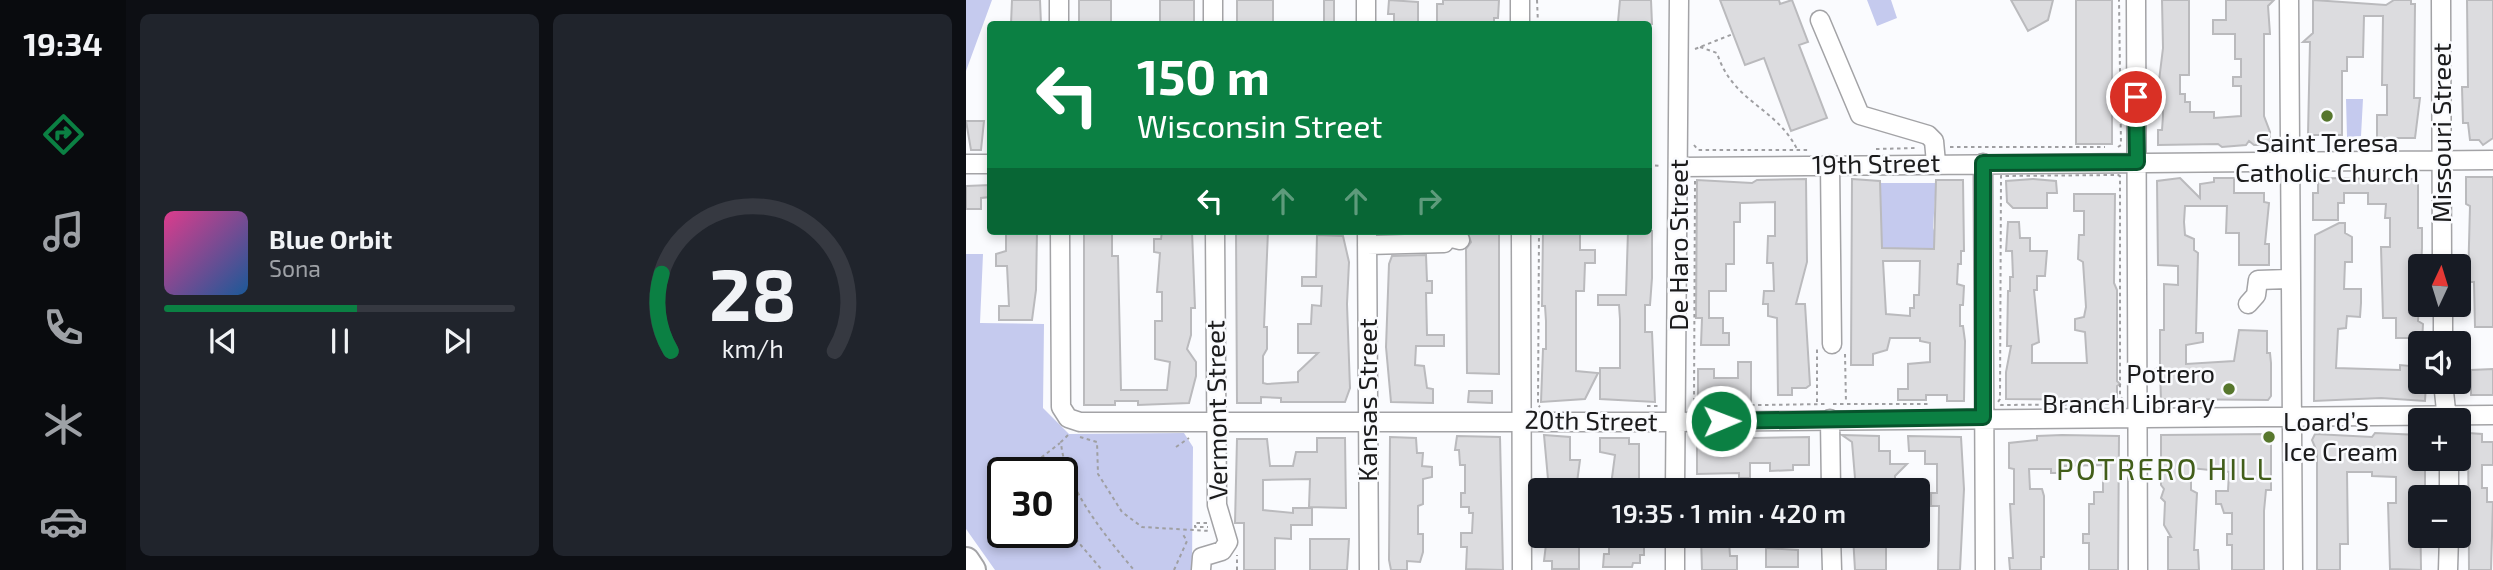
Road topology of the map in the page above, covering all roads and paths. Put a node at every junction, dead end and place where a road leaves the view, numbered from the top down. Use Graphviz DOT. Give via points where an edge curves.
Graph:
graph roads {
  1 [pos="1059,0"];
  2 [pos="1213,0"];
  3 [pos="1366,0"];
  4 [pos="1520,0"];
  5 [pos="1537,0"];
  6 [pos="1679,0"];
  7 [pos="2119,0"];
  8 [pos="2136,0"];
  9 [pos="2289,0"];
  10 [pos="2441,0"];
  11 [pos="1820,20"];
  12 [pos="1059,21"];
  13 [pos="1213,21"];
  14 [pos="1366,21"];
  15 [pos="1520,21"];
  16 [pos="1538,21"];
  17 [pos="1733,34"];
  18 [pos="1700,47"];
  19 [pos="1693,50"];
  20 [pos="1694,145"];
  21 [pos="2104,147"];
  22 [pos="2117,148"];
  23 [pos="1797,149"];
  24 [pos="1813,150"];
  25 [pos="1870,150"];
  26 [pos="1936,155"];
  27 [pos="2442,160"];
  28 [pos="2493,160"];
  29 [pos="2290,161"];
  30 [pos="2137,162"];
  31 [pos="1983,163"];
  32 [pos="966,164"];
  33 [pos="987,164"];
  34 [pos="1830,164"];
  35 [pos="1687,172"];
  36 [pos="2001,176"];
  37 [pos="2120,176"];
  38 [pos="1060,235"];
  39 [pos="1214,235"];
  40 [pos="1521,235"];
  41 [pos="1539,235"];
  42 [pos="1367,238"];
  43 [pos="1460,240"];
  44 [pos="2442,254"];
  45 [pos="2291,279"];
  46 [pos="2248,304"];
  47 [pos="1822,345"];
  48 [pos="2124,401"];
  49 [pos="1998,402"];
  50 [pos="1817,404"];
  51 [pos="1939,404"];
  52 [pos="1538,405"];
  53 [pos="2493,415"];
  54 [pos="2292,416"];
  55 [pos="2471,416"];
  56 [pos="1983,417"];
  57 [pos="2138,417"];
  58 [pos="2408,417"];
  59 [pos="1830,419"];
  60 [pos="1522,420"];
  61 [pos="1368,421"];
  62 [pos="1216,422"];
  63 [pos="1675,422"];
  64 [pos="1069,426"];
  65 [pos="1079,437"];
  66 [pos="1189,438"];
  67 [pos="1061,442"];
  68 [pos="1175,447"];
  69 [pos="1042,457"];
  70 [pos="1675,478"];
  71 [pos="1831,478"];
  72 [pos="1181,531"];
  73 [pos="1229,539"];
  74 [pos="1078,542"];
  75 [pos="1675,548"];
  76 [pos="1831,548"];
  77 [pos="2449,548"];
  78 [pos="966,561"];
  79 [pos="972,570"];
  80 [pos="1102,570"];
  81 [pos="1134,570"];
  82 [pos="1174,570"];
  83 [pos="1201,570"];
  84 [pos="1237,570"];
  85 [pos="1370,570"];
  86 [pos="1522,570"];
  87 [pos="1675,570"];
  88 [pos="1832,570"];
  89 [pos="1984,570"];
  90 [pos="2138,570"];
  91 [pos="2293,570"];
  92 [pos="2448,570"];
  1 -- 12 [label="street"];
  2 -- 13 [label="street"];
  3 -- 14 [label="street"];
  4 -- 15 [label="street"];
  5 -- 16 [label="path"];
  6 -- 35 [label="street, De Haro Street"];
  7 -- 22 [label="path" via="2121,145"];
  8 -- 30 [label="street"];
  9 -- 29 [label="street"];
  10 -- 27 [label="street, Missouri Street"];
  11 -- 26 [label="street" via="1860,115 1928,135"];
  17 -- 18 [label="path"];
  18 -- 19 [label="path"];
  18 -- 23 [label="path" via="1717,53 1721,68 1739,92 1773,117"];
  20 -- 23 [label="path" via="1698,150"];
  21 -- 26 [label="path"];
  23 -- 24 [label="path"];
  25 -- 26 [label="path"];
  26 -- 31 [label="street, 19th Street"];
  26 -- 34 [label="street, 19th Street"];
  27 -- 28 [label="street, 19th Street"];
  27 -- 29 [label="street, 19th Street"];
  27 -- 44 [label="street, Missouri Street"];
  29 -- 30 [label="street, 19th Street"];
  29 -- 45 [label="street"];
  30 -- 31 [label="street, 19th Street"];
  30 -- 57 [label="street"];
  31 -- 56 [label="street"];
  32 -- 33 [label="street"];
  34 -- 35 [label="street, 19th Street"];
  34 -- 47 [label="street"];
  35 -- 50 [label="path" via="1694,402"];
  35 -- 63 [label="street, De Haro Street"];
  36 -- 49 [label="path"];
  37 -- 48 [label="path" via="2120,397"];
  38 -- 64 [label="street" via="1061,407"];
  39 -- 62 [label="street, Vermont Street"];
  40 -- 60 [label="street"];
  41 -- 52 [label="path"];
  42 -- 43 [label="street"];
  42 -- 61 [label="street, Kansas Street"];
  45 -- 46 [label="street" via="2258,280 2256,295"];
  45 -- 54 [label="street"];
  47 -- 50 [label="path"];
  50 -- 51 [label="path"];
  53 -- 55 [label="street, 20th Street"];
  54 -- 57 [label="street, 20th Street"];
  54 -- 58 [label="street, 20th Street"];
  54 -- 91 [label="street"];
  56 -- 57 [label="street, 20th Street"];
  56 -- 59 [label="street, 20th Street"];
  56 -- 89 [label="street"];
  57 -- 90 [label="street"];
  59 -- 63 [label="street, 20th Street"];
  59 -- 71 [label="street"];
  60 -- 61 [label="street, 20th Street"];
  60 -- 63 [label="street, 20th Street"];
  60 -- 86 [label="street"];
  61 -- 62 [label="street, 20th Street"];
  61 -- 85 [label="street, Kansas Street"];
  62 -- 64 [label="street, 20th Street" via="1080,422"];
  62 -- 73 [label="street, Vermont Street" via="1217,505"];
  63 -- 70 [label="street, De Haro Street"];
  64 -- 67 [label="path"];
  65 -- 72 [label="path" via="1097,442 1098,474 1122,512 1142,527"];
  66 -- 68 [label="path"];
  67 -- 69 [label="path"];
  67 -- 81 [label="path" via="1070,474 1094,519"];
  72 -- 73 [label="path" via="1210,531 1210,527 1195,527 1195,523"];
  72 -- 82 [label="path" via="1186,541"];
  73 -- 83 [label="street" via="1224,549 1202,556"];
  73 -- 84 [label="path"];
  74 -- 80 [label="path"];
  75 -- 87 [label="street"];
  76 -- 88 [label="street"];
  77 -- 92 [label="street"];
  78 -- 79 [label="highway"];
}
